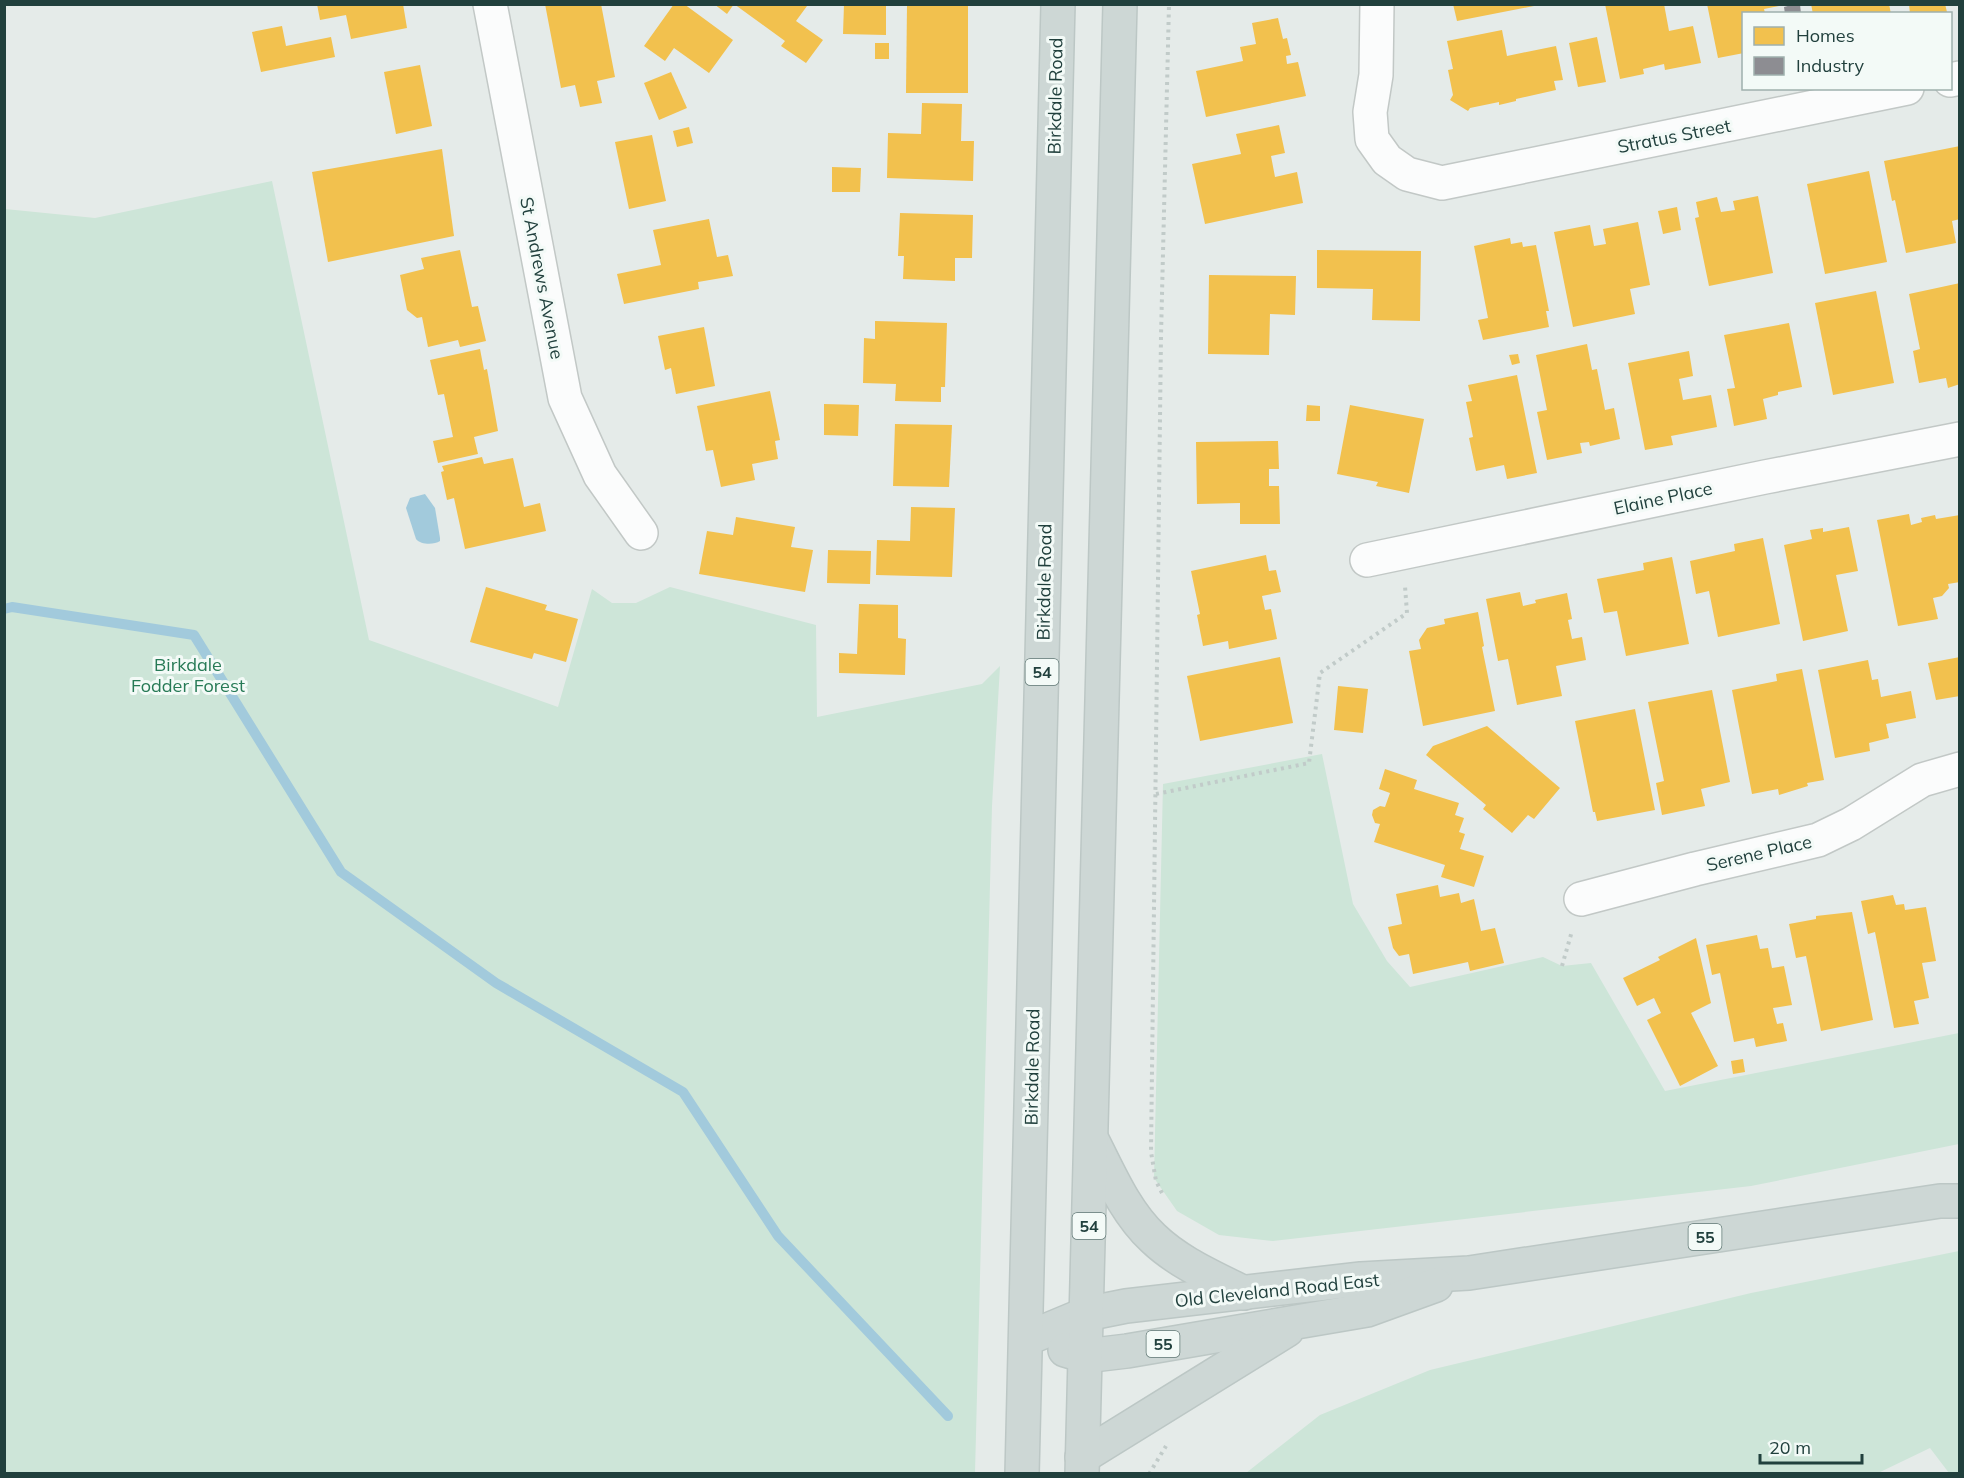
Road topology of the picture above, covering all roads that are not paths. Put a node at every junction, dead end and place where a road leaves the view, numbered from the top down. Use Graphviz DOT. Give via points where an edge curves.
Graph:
graph roads {
  1 [pos="490,4"];
  2 [pos="1058,4"];
  3 [pos="1120,4"];
  4 [pos="1377,4"];
  5 [pos="1897,90"];
  6 [pos="1959,439"];
  7 [pos="641,533"];
  8 [pos="1367,560"];
  9 [pos="1959,769"];
  10 [pos="1581,899"];
  11 [pos="1091,1139"];
  12 [pos="1953,1199"];
  13 [pos="1469,1273"];
  14 [pos="1244,1293"];
  15 [pos="1086,1314"];
  16 [pos="1303,1320"];
  17 [pos="1026,1339"];
  18 [pos="1085,1356"];
  19 [pos="1082,1465"];
  20 [pos="1022,1473"];
  1 -- 7 [label="street, St Andrews Avenue" via="565,398 600,476"];
  2 -- 17 [label="main road, Birkdale Road / 54"];
  3 -- 11 [label="main road, 54"];
  4 -- 5 [label="street, Stratus Street" via="1372,139 1386,160 1407,174 1442,183"];
  6 -- 8 [label="street, Elaine Place"];
  9 -- 10 [label="street, Serene Place" via="1922,780 1818,840"];
  11 -- 14 [label="main road" via="1124,1201 1153,1238 1189,1265"];
  11 -- 15 [label="main road, 54"];
  12 -- 13 [label="main road, Old Cleveland Road East / 55"];
  13 -- 14 [label="main road, Old Cleveland Road East / 55" via="1360,1278"];
  13 -- 16 [label="main road, Old Cleveland Road East / 55" via="1366,1310"];
  14 -- 15 [label="main road, Old Cleveland Road East / 55"];
  15 -- 17 [label="main road, Old Cleveland Road East / 55"];
  15 -- 18 [label="main road, 54"];
  16 -- 18 [label="main road, Old Cleveland Road East / 55"];
  16 -- 19 [label="main road"];
  17 -- 18 [label="main road, Old Cleveland Road East / 55"];
  17 -- 20 [label="main road, 54"];
  18 -- 19 [label="main road, 54"];
}
